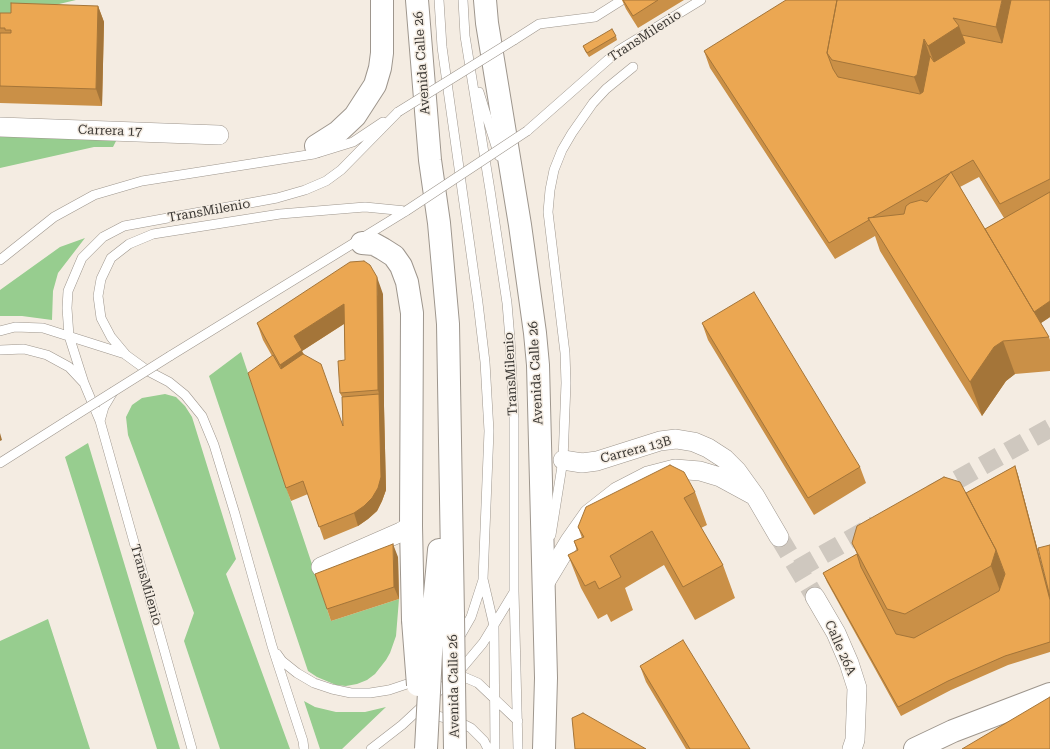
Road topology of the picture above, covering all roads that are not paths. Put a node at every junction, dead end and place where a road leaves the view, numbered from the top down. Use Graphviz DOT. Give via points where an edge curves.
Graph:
graph roads {
  1 [pos="382,0"];
  2 [pos="418,0"];
  3 [pos="439,0"];
  4 [pos="463,0"];
  5 [pos="485,0"];
  6 [pos="622,0"];
  7 [pos="701,0"];
  8 [pos="470,60"];
  9 [pos="633,67"];
  10 [pos="398,112"];
  11 [pos="0,127"];
  12 [pos="219,135"];
  13 [pos="316,146"];
  14 [pos="406,211"];
  15 [pos="520,225"];
  16 [pos="362,243"];
  17 [pos="0,260"];
  18 [pos="0,330"];
  19 [pos="69,336"];
  20 [pos="0,350"];
  21 [pos="126,354"];
  22 [pos="148,371"];
  23 [pos="84,383"];
  24 [pos="100,421"];
  25 [pos="563,460"];
  26 [pos="0,463"];
  27 [pos="755,496"];
  28 [pos="411,526"];
  29 [pos="779,537"];
  30 [pos="320,567"];
  31 [pos="484,579"];
  32 [pos="544,584"];
  33 [pos="514,591"];
  34 [pos="815,597"];
  35 [pos="433,617"];
  36 [pos="494,626"];
  37 [pos="272,646"];
  38 [pos="457,674"];
  39 [pos="546,678"];
  40 [pos="416,679"];
  41 [pos="1050,694"];
  42 [pos="494,697"];
  43 [pos="518,721"];
  44 [pos="402,725"];
  45 [pos="192,749"];
  46 [pos="304,749"];
  47 [pos="371,749"];
  48 [pos="425,749"];
  49 [pos="455,749"];
  50 [pos="488,749"];
  51 [pos="495,749"];
  52 [pos="518,749"];
  53 [pos="544,749"];
  54 [pos="551,749"];
  55 [pos="852,749"];
  56 [pos="915,749"];
  1 -- 13 [label="main road" via="382,53 375,85 355,116 338,132"];
  2 -- 35 [label="main road, Avenida Calle 26" via="430,160 448,324 450,440"];
  3 -- 31 [label="lane, TransMilenio" via="442,47 485,362 490,431"];
  4 -- 8 [label="lane, TransMilenio" via="465,36"];
  5 -- 15 [label="main road, Avenida Calle 26"];
  6 -- 10 [label="lane, TransMilenio, bridge" via="595,16 539,24"];
  7 -- 14 [label="lane, TransMilenio, bridge" via="619,50 527,131"];
  8 -- 15 [label="lane, TransMilenio"];
  8 -- 33 [label="lane, TransMilenio" via="510,339 514,418"];
  9 -- 25 [label="lane" via="593,103 572,133 554,170 550,190 548,212 565,354"];
  10 -- 17 [label="lane, TransMilenio" via="353,142 314,154 142,180 94,195 54,217"];
  10 -- 19 [label="lane, TransMilenio" via="341,170 305,190 277,198 124,226 103,237 82,258 68,291"];
  11 -- 12 [label="street, Carrera 17"];
  14 -- 21 [label="lane, TransMilenio" via="365,207 280,214 153,234 129,244 111,258 101,279 98,296 101,318 111,337"];
  14 -- 26 [label="lane, TransMilenio, bridge"];
  15 -- 32 [label="main road, Avenida Calle 26" via="538,365"];
  16 -- 28 [label="main road" via="374,244 394,256 408,282 412,313"];
  18 -- 19 [label="lane, TransMilenio" via="16,327 43,328"];
  19 -- 21 [label="lane, TransMilenio"];
  19 -- 23 [label="lane, TransMilenio"];
  20 -- 23 [label="lane, TransMilenio" via="24,349 48,355 69,368"];
  21 -- 22 [label="lane, TransMilenio"];
  22 -- 24 [label="lane" via="134,375 121,383 111,394"];
  22 -- 37 [label="lane, TransMilenio" via="169,382 185,395 202,416 214,445 235,514"];
  23 -- 24 [label="lane, TransMilenio"];
  24 -- 45 [label="lane, TransMilenio"];
  25 -- 27 [label="street, Carrera 13B" via="582,463 597,461 664,440 694,442 725,458"];
  25 -- 32 [label="lane"];
  27 -- 29 [label="street"];
  27 -- 32 [label="street" via="700,471 675,469 648,476 617,492 590,514"];
  28 -- 30 [label="street"];
  28 -- 35 [label="main road"];
  31 -- 36 [label="lane, TransMilenio"];
  31 -- 40 [label="lane, TransMilenio" via="470,617 452,650"];
  32 -- 39 [label="main road, Avenida Calle 26"];
  33 -- 36 [label="lane, TransMilenio"];
  33 -- 43 [label="lane, TransMilenio"];
  34 -- 55 [label="street, Calle 26A" via="836,633 857,688 855,740"];
  35 -- 48 [label="main road, bridge"];
  35 -- 49 [label="main road, Avenida Calle 26, bridge"];
  36 -- 38 [label="lane, TransMilenio"];
  36 -- 42 [label="lane"];
  37 -- 40 [label="lane, TransMilenio" via="282,662 297,674 332,689 370,693 389,690"];
  37 -- 46 [label="lane, TransMilenio"];
  38 -- 40 [label="lane, TransMilenio" via="428,674"];
  38 -- 42 [label="lane, TransMilenio" via="478,682"];
  38 -- 44 [label="lane, TransMilenio"];
  39 -- 53 [label="main road, Avenida Calle 26"];
  39 -- 54 [label="main road"];
  41 -- 56 [label="main road" via="953,731"];
  42 -- 43 [label="lane, TransMilenio"];
  42 -- 51 [label="lane"];
  43 -- 52 [label="lane, TransMilenio"];
  44 -- 47 [label="lane, TransMilenio"];
  44 -- 50 [label="lane, TransMilenio" via="425,717 437,716 455,720 471,728"];
}
